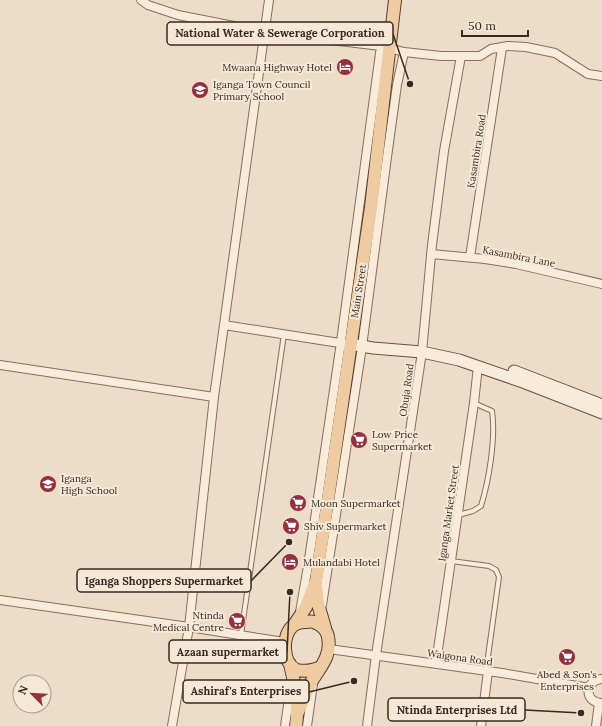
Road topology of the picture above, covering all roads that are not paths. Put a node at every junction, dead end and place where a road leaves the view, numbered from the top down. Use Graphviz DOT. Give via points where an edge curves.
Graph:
graph roads {
  1 [pos="141,0"];
  2 [pos="269,0"];
  3 [pos="395,0"];
  4 [pos="264,32"];
  5 [pos="385,47"];
  6 [pos="502,48"];
  7 [pos="404,52"];
  8 [pos="461,56"];
  9 [pos="602,76"];
  10 [pos="431,254"];
  11 [pos="470,257"];
  12 [pos="602,284"];
  13 [pos="224,325"];
  14 [pos="284,334"];
  15 [pos="354,344"];
  16 [pos="422,348"];
  17 [pos="0,365"];
  18 [pos="478,366"];
  19 [pos="214,397"];
  20 [pos="474,403"];
  21 [pos="602,404"];
  22 [pos="602,413"];
  23 [pos="458,514"];
  24 [pos="451,561"];
  25 [pos="316,581"];
  26 [pos="0,600"];
  27 [pos="320,614"];
  28 [pos="296,621"];
  29 [pos="189,626"];
  30 [pos="324,628"];
  31 [pos="241,635"];
  32 [pos="284,642"];
  33 [pos="328,649"];
  34 [pos="376,655"];
  35 [pos="436,663"];
  36 [pos="290,664"];
  37 [pos="321,668"];
  38 [pos="487,671"];
  39 [pos="293,677"];
  40 [pos="314,678"];
  41 [pos="602,679"];
  42 [pos="589,688"];
  43 [pos="601,703"];
  44 [pos="298,712"];
  45 [pos="172,726"];
  46 [pos="285,726"];
  47 [pos="296,726"];
  48 [pos="307,726"];
  49 [pos="367,726"];
  50 [pos="481,726"];
  51 [pos="596,726"];
  1 -- 4 [label="street" via="148,5 178,15"];
  2 -- 4 [label="street"];
  3 -- 5 [label="main road, Main Street"];
  4 -- 5 [label="street"];
  4 -- 13 [label="street"];
  5 -- 7 [label="street"];
  5 -- 15 [label="main road, Main Street" via="371,207"];
  6 -- 8 [label="street" via="491,49 480,56"];
  6 -- 9 [label="street" via="526,47 555,53 588,74"];
  6 -- 11 [label="street, Kasambira Road"];
  7 -- 8 [label="street"];
  7 -- 15 [label="street, Main Street"];
  8 -- 10 [label="street, Obuja Road" via="444,151"];
  10 -- 11 [label="street, Kasambira Lane"];
  10 -- 16 [label="street, Obuja Road"];
  11 -- 12 [label="street, Kasambira Lane" via="516,264"];
  13 -- 14 [label="street"];
  13 -- 19 [label="street"];
  14 -- 15 [label="street"];
  14 -- 31 [label="lane"];
  15 -- 16 [label="main road"];
  15 -- 25 [label="main road, Main Street"];
  15 -- 27 [label="street, Main Street"];
  15 -- 28 [label="street, Main Street"];
  16 -- 18 [label="main road"];
  16 -- 21 [label="main road" via="448,350"];
  16 -- 34 [label="street, Obuja Road"];
  17 -- 19 [label="street"];
  18 -- 20 [label="street, Iganga Market Street"];
  18 -- 22 [label="main road"];
  19 -- 29 [label="street"];
  20 -- 23 [label="street, Iganga Market Street"];
  20 -- 23 [label="lane" via="492,411 494,424 487,485 481,506 473,511"];
  23 -- 24 [label="street, Iganga Market Street"];
  24 -- 35 [label="street, Iganga Market Street"];
  24 -- 38 [label="lane" via="489,566 496,570 499,577"];
  25 -- 27 [label="main road, Main Street"];
  25 -- 28 [label="main road, Main Street" via="306,607"];
  26 -- 29 [label="street"];
  27 -- 30 [label="main road, Main Street"];
  28 -- 30 [label="main road" via="312,621"];
  28 -- 32 [label="main road, Main Street"];
  29 -- 31 [label="street"];
  29 -- 45 [label="street"];
  30 -- 33 [label="main road, Main Street" via="328,636"];
  31 -- 32 [label="street"];
  32 -- 36 [label="main road, Main Street"];
  33 -- 34 [label="street, Waigona Road"];
  33 -- 37 [label="main road, Main Street"];
  34 -- 35 [label="street, Waigona Road"];
  34 -- 49 [label="street, Obuja Road"];
  35 -- 38 [label="street, Waigona Road"];
  36 -- 37 [label="main road" via="297,670"];
  36 -- 39 [label="main road, Main Street"];
  37 -- 40 [label="main road, Main Street"];
  38 -- 42 [label="street, Waigona Road"];
  38 -- 50 [label="street"];
  39 -- 44 [label="main road, Main Street"];
  39 -- 46 [label="street, Main Street"];
  40 -- 44 [label="main road, Main Street"];
  40 -- 48 [label="street, Main Street"];
  41 -- 42 [label="street" via="595,680"];
  42 -- 43 [label="street" via="591,698"];
  43 -- 51 [label="street"];
  44 -- 47 [label="main road, Main Street"];
}
